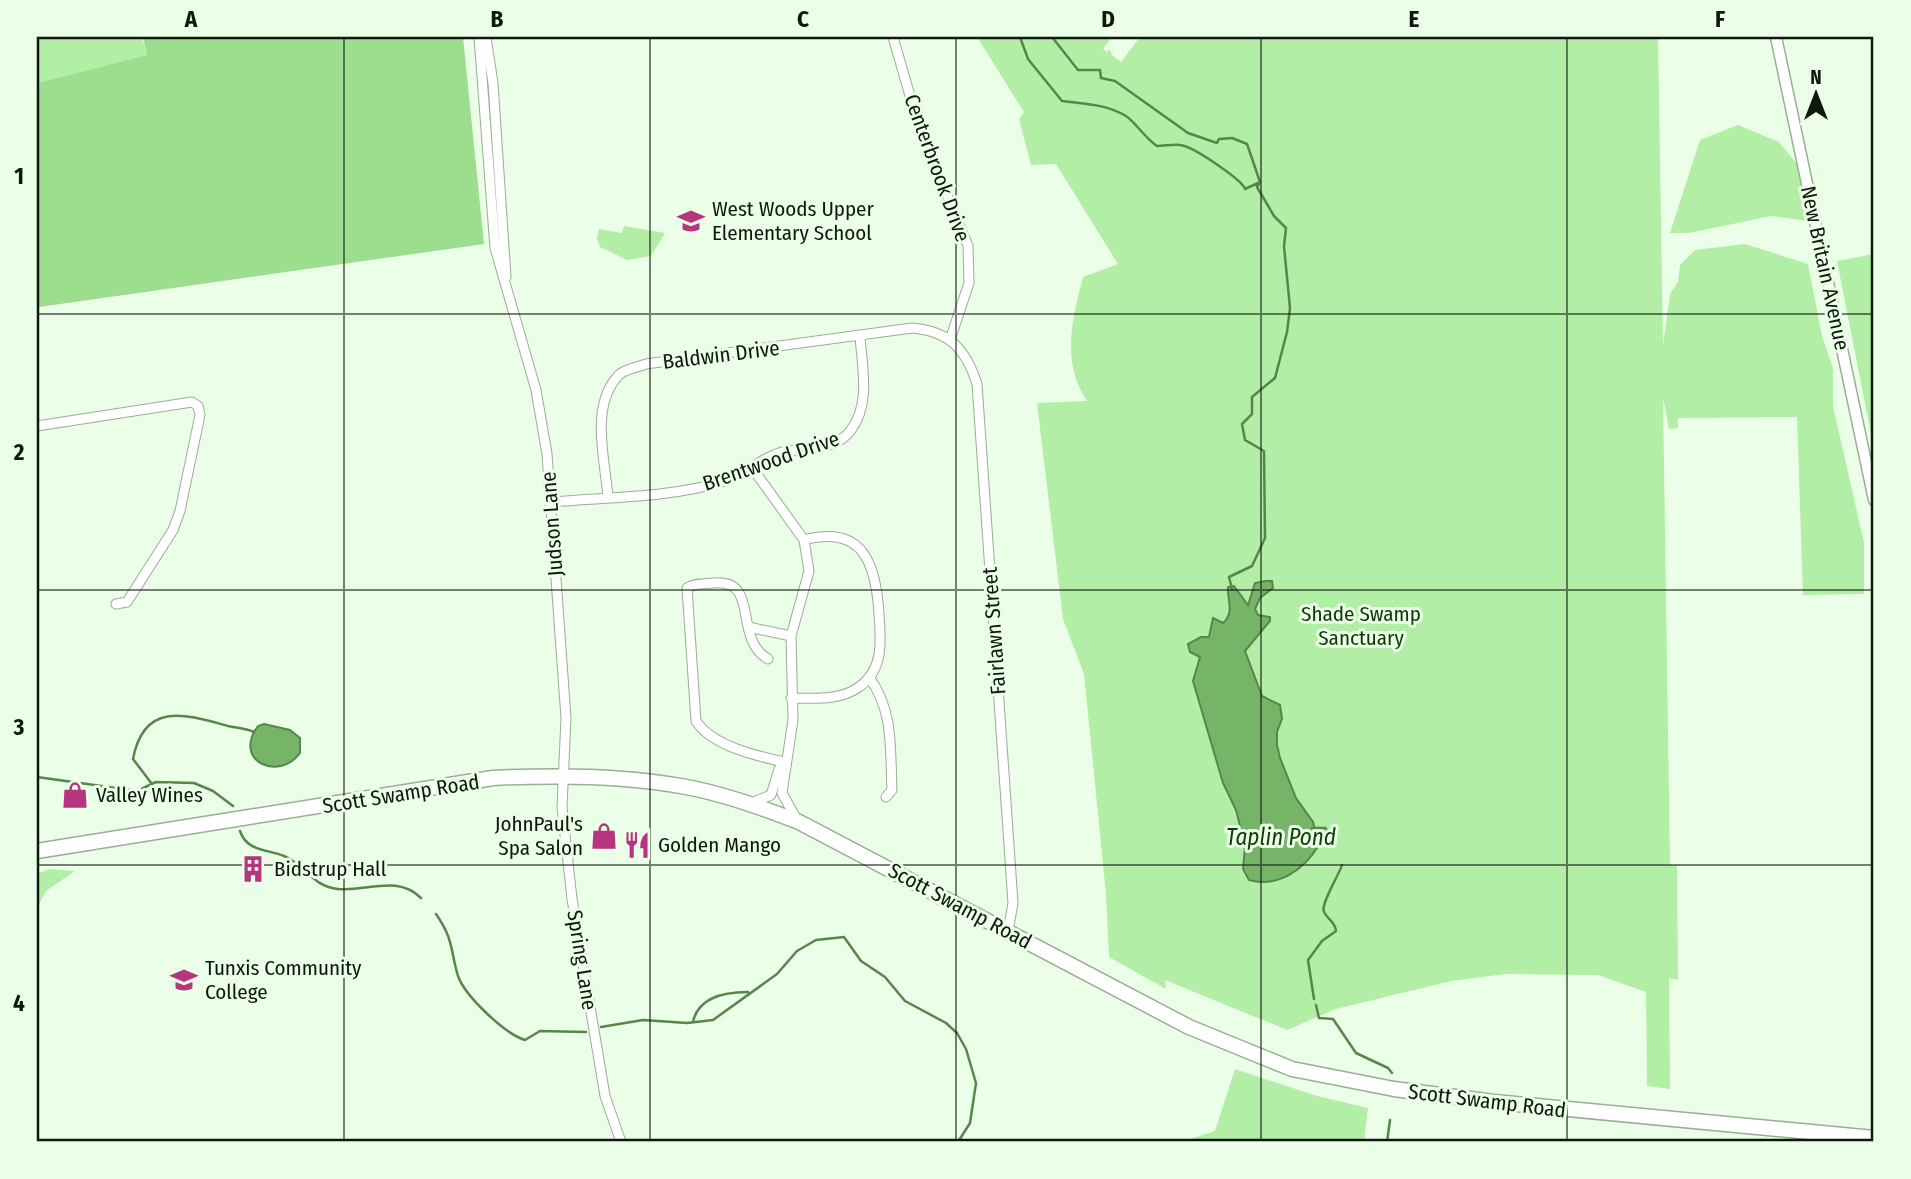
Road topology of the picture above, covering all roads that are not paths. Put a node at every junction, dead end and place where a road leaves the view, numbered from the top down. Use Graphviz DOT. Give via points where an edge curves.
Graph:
graph roads {
  1 [pos="479,37"];
  2 [pos="486,37"];
  3 [pos="893,37"];
  4 [pos="1776,37"];
  5 [pos="506,276"];
  6 [pos="860,337"];
  7 [pos="950,340"];
  8 [pos="37,426"];
  9 [pos="753,469"];
  10 [pos="608,497"];
  11 [pos="1874,500"];
  12 [pos="551,502"];
  13 [pos="804,540"];
  14 [pos="116,604"];
  15 [pos="748,628"];
  16 [pos="791,636"];
  17 [pos="768,659"];
  18 [pos="869,677"];
  19 [pos="791,698"];
  20 [pos="784,762"];
  21 [pos="564,775"];
  22 [pos="886,797"];
  23 [pos="749,803"];
  24 [pos="799,822"];
  25 [pos="37,852"];
  26 [pos="1008,930"];
  27 [pos="1874,1138"];
  28 [pos="621,1142"];
  1 -- 5 [label="street, Judson Lane" via="491,220 497,256"];
  2 -- 5 [label="street, Judson Lane"];
  3 -- 7 [label="street, Centerbrook Drive" via="919,127 968,246 969,283"];
  4 -- 11 [label="street, New Britain Avenue"];
  5 -- 12 [label="street, Judson Lane" via="541,413"];
  6 -- 7 [label="street, Baldwin Drive" via="912,328 932,330"];
  6 -- 9 [label="street, Brentwood Drive" via="863,400 849,433 828,446 772,455"];
  6 -- 10 [label="street, Baldwin Drive" via="646,364 622,372 606,393 601,417"];
  7 -- 26 [label="street, Fairlawn Street" via="970,361 977,384 1013,903"];
  8 -- 14 [label="street" via="192,402 198,406 200,415 173,530 127,602"];
  9 -- 10 [label="street, Brentwood Drive" via="725,481"];
  9 -- 13 [label="street"];
  10 -- 12 [label="street, Brentwood Drive"];
  12 -- 21 [label="street, Judson Lane" via="566,718"];
  13 -- 16 [label="street" via="809,571"];
  13 -- 18 [label="street" via="838,537 857,546 871,562 881,641 879,659"];
  15 -- 16 [label="street"];
  15 -- 17 [label="street" via="752,647"];
  15 -- 20 [label="street" via="741,594 734,585 724,582 687,588 694,713 701,727 719,739"];
  16 -- 19 [label="street"];
  18 -- 19 [label="street" via="841,695"];
  18 -- 22 [label="street" via="889,720 892,790"];
  19 -- 20 [label="street" via="793,720"];
  20 -- 23 [label="street" via="771,795"];
  20 -- 24 [label="street" via="787,771 782,793"];
  21 -- 23 [label="highway, Scott Swamp Road" via="680,786"];
  21 -- 25 [label="highway, Scott Swamp Road" via="493,778"];
  21 -- 28 [label="street, Spring Lane" via="562,807 589,1010 605,1096"];
  23 -- 24 [label="highway, Scott Swamp Road"];
  24 -- 26 [label="highway, Scott Swamp Road"];
  26 -- 27 [label="highway, Scott Swamp Road" via="1189,1027 1292,1069 1494,1102"];
}
